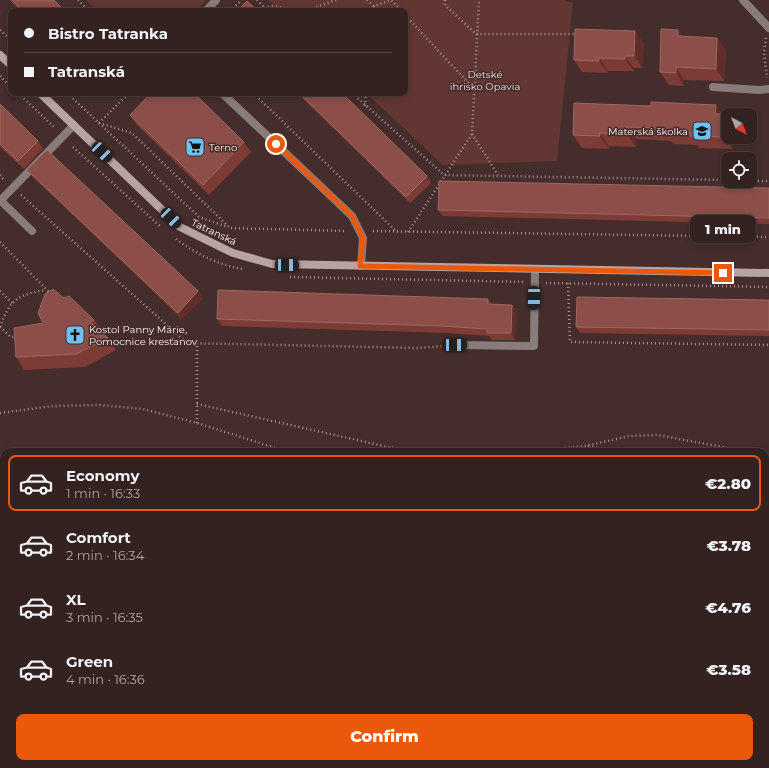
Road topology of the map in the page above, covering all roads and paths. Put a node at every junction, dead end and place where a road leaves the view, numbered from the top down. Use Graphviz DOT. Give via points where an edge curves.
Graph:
graph roads {
  1 [pos="78,0"];
  2 [pos="216,0"];
  3 [pos="242,0"];
  4 [pos="257,0"];
  5 [pos="336,0"];
  6 [pos="366,0"];
  7 [pos="445,0"];
  8 [pos="479,0"];
  9 [pos="743,0"];
  10 [pos="374,6"];
  11 [pos="86,8"];
  12 [pos="209,8"];
  13 [pos="233,8"];
  14 [pos="264,8"];
  15 [pos="285,8"];
  16 [pos="313,8"];
  17 [pos="399,8"];
  18 [pos="408,18"];
  19 [pos="768,26"];
  20 [pos="0,30"];
  21 [pos="476,34"];
  22 [pos="575,34"];
  23 [pos="8,37"];
  24 [pos="0,55"];
  25 [pos="8,62"];
  26 [pos="0,76"];
  27 [pos="8,84"];
  28 [pos="714,87"];
  29 [pos="473,88"];
  30 [pos="769,89"];
  31 [pos="21,96"];
  32 [pos="43,96"];
  33 [pos="70,96"];
  34 [pos="126,96"];
  35 [pos="225,96"];
  36 [pos="256,96"];
  37 [pos="355,96"];
  38 [pos="366,96"];
  39 [pos="364,106"];
  40 [pos="99,124"];
  41 [pos="74,125"];
  42 [pos="54,127"];
  43 [pos="472,134"];
  44 [pos="444,174"];
  45 [pos="0,175"];
  46 [pos="498,175"];
  47 [pos="721,180"];
  48 [pos="757,181"];
  49 [pos="769,181"];
  50 [pos="12,188"];
  51 [pos="0,200"];
  52 [pos="230,228"];
  53 [pos="32,231"];
  54 [pos="359,231"];
  55 [pos="397,232"];
  56 [pos="408,233"];
  57 [pos="769,237"];
  58 [pos="0,242"];
  59 [pos="360,266"];
  60 [pos="535,269"];
  61 [pos="769,273"];
  62 [pos="568,283"];
  63 [pos="47,290"];
  64 [pos="0,291"];
  65 [pos="52,294"];
  66 [pos="12,303"];
  67 [pos="0,327"];
  68 [pos="22,337"];
  69 [pos="197,343"];
  70 [pos="455,345"];
  71 [pos="769,345"];
  72 [pos="197,404"];
  73 [pos="0,413"];
  74 [pos="197,423"];
  75 [pos="586,446"];
  76 [pos="275,448"];
  77 [pos="395,448"];
  78 [pos="564,448"];
  79 [pos="580,448"];
  80 [pos="596,448"];
  81 [pos="728,448"];
  1 -- 11 [label="path"];
  2 -- 12 [label="street"];
  3 -- 13 [label="path"];
  4 -- 14 [label="path"];
  5 -- 16 [label="path"];
  6 -- 10 [label="path"];
  7 -- 21 [label="path" via="445,5"];
  8 -- 21 [label="path"];
  9 -- 19 [label="street"];
  10 -- 17 [label="path" via="391,0"];
  14 -- 15 [label="path"];
  18 -- 29 [label="path"];
  19 -- 30 [label="path" via="764,52"];
  20 -- 23 [label="path"];
  21 -- 22 [label="path"];
  21 -- 29 [label="path"];
  24 -- 25 [label="street"];
  26 -- 27 [label="path"];
  28 -- 30 [label="street"];
  29 -- 43 [label="path"];
  31 -- 42 [label="path"];
  32 -- 41 [label="street, Tatranská"];
  33 -- 40 [label="path"];
  34 -- 40 [label="path"];
  35 -- 54 [label="street" via="352,216"];
  36 -- 55 [label="path"];
  37 -- 39 [label="path"];
  38 -- 39 [label="path"];
  39 -- 44 [label="path"];
  40 -- 52 [label="path" via="199,217"];
  40 -- 52 [label="path" via="132,133"];
  41 -- 50 [label="street"];
  41 -- 59 [label="street, Tatranská" via="180,227 204,240 233,253 272,264"];
  43 -- 44 [label="path"];
  43 -- 46 [label="path"];
  44 -- 46 [label="path"];
  44 -- 56 [label="path"];
  45 -- 50 [label="path"];
  46 -- 47 [label="path"];
  48 -- 49 [label="path"];
  50 -- 51 [label="street"];
  50 -- 69 [label="path" via="187,343"];
  51 -- 53 [label="street"];
  52 -- 54 [label="path"];
  54 -- 55 [label="path"];
  54 -- 59 [label="street" via="363,238"];
  55 -- 56 [label="path"];
  56 -- 57 [label="path"];
  58 -- 63 [label="path"];
  59 -- 60 [label="street, Tatranská"];
  60 -- 61 [label="street, Tatranská"];
  60 -- 70 [label="street" via="534,346"];
  62 -- 71 [label="path" via="570,342"];
  63 -- 65 [label="path"];
  63 -- 66 [label="path" via="22,295"];
  64 -- 66 [label="path"];
  66 -- 67 [label="path" via="5,312"];
  67 -- 68 [label="path" via="11,337"];
  69 -- 70 [label="path" via="418,348"];
  69 -- 72 [label="path"];
  72 -- 74 [label="path"];
  72 -- 77 [label="path"];
  73 -- 74 [label="path" via="53,406 99,405 143,409"];
  74 -- 76 [label="path"];
  75 -- 78 [label="path"];
  75 -- 79 [label="path"];
  75 -- 80 [label="path"];
  75 -- 81 [label="path" via="629,436 658,435"];
}
